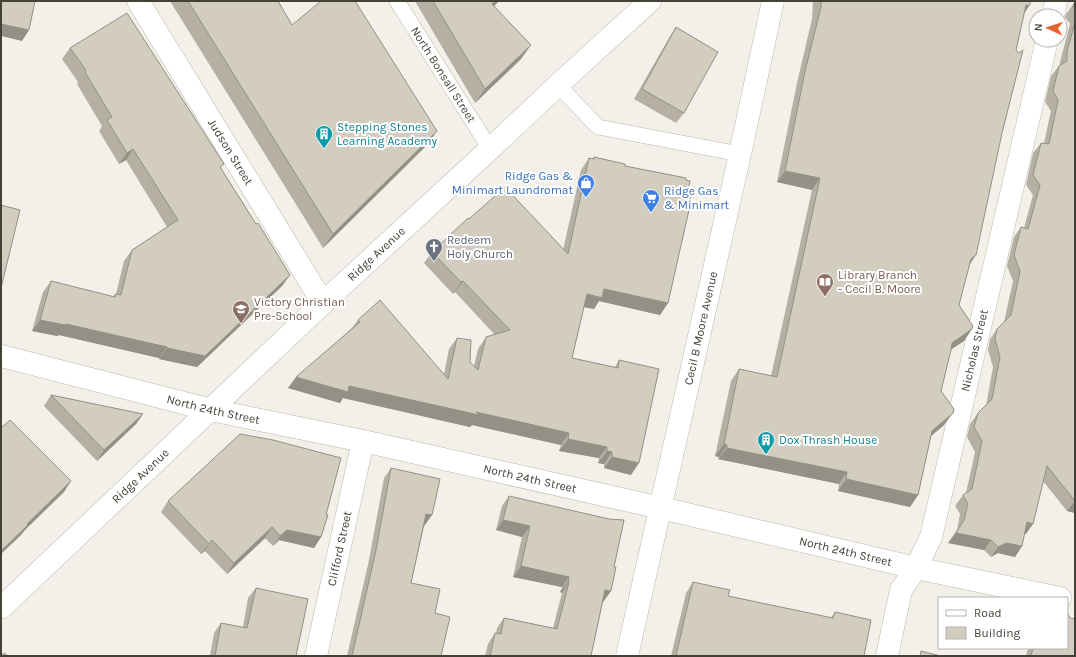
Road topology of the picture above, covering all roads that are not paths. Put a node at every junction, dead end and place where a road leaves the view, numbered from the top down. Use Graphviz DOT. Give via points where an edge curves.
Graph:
graph roads {
  1 [pos="138,1"];
  2 [pos="397,1"];
  3 [pos="650,1"];
  4 [pos="773,1"];
  5 [pos="1045,48"];
  6 [pos="558,85"];
  7 [pos="490,149"];
  8 [pos="740,154"];
  9 [pos="324,303"];
  10 [pos="1,356"];
  11 [pos="211,410"];
  12 [pos="362,442"];
  13 [pos="661,508"];
  14 [pos="916,568"];
  15 [pos="1055,597"];
  16 [pos="1,608"];
  17 [pos="316,656"];
  18 [pos="627,656"];
  19 [pos="887,656"];
  1 -- 9 [label="street, Judson Street"];
  2 -- 7 [label="lane, North Bonsall Street"];
  3 -- 6 [label="street, Ridge Avenue"];
  4 -- 8 [label="street, Cecil B Moore Avenue"];
  5 -- 14 [label="street, Nicholas Street" via="931,537"];
  6 -- 7 [label="street, Ridge Avenue"];
  6 -- 8 [label="lane" via="598,127"];
  7 -- 9 [label="street, Ridge Avenue"];
  8 -- 13 [label="street, Cecil B Moore Avenue"];
  9 -- 11 [label="street, Ridge Avenue"];
  10 -- 11 [label="street, North 24th Street"];
  11 -- 12 [label="street, North 24th Street"];
  11 -- 16 [label="street, Ridge Avenue"];
  12 -- 13 [label="street, North 24th Street"];
  12 -- 17 [label="street, Clifford Street"];
  13 -- 14 [label="street, North 24th Street"];
  13 -- 18 [label="street, Cecil B Moore Avenue"];
  14 -- 15 [label="street, North 24th Street"];
  14 -- 19 [label="street, Nicholas Street" via="901,590"];
}
